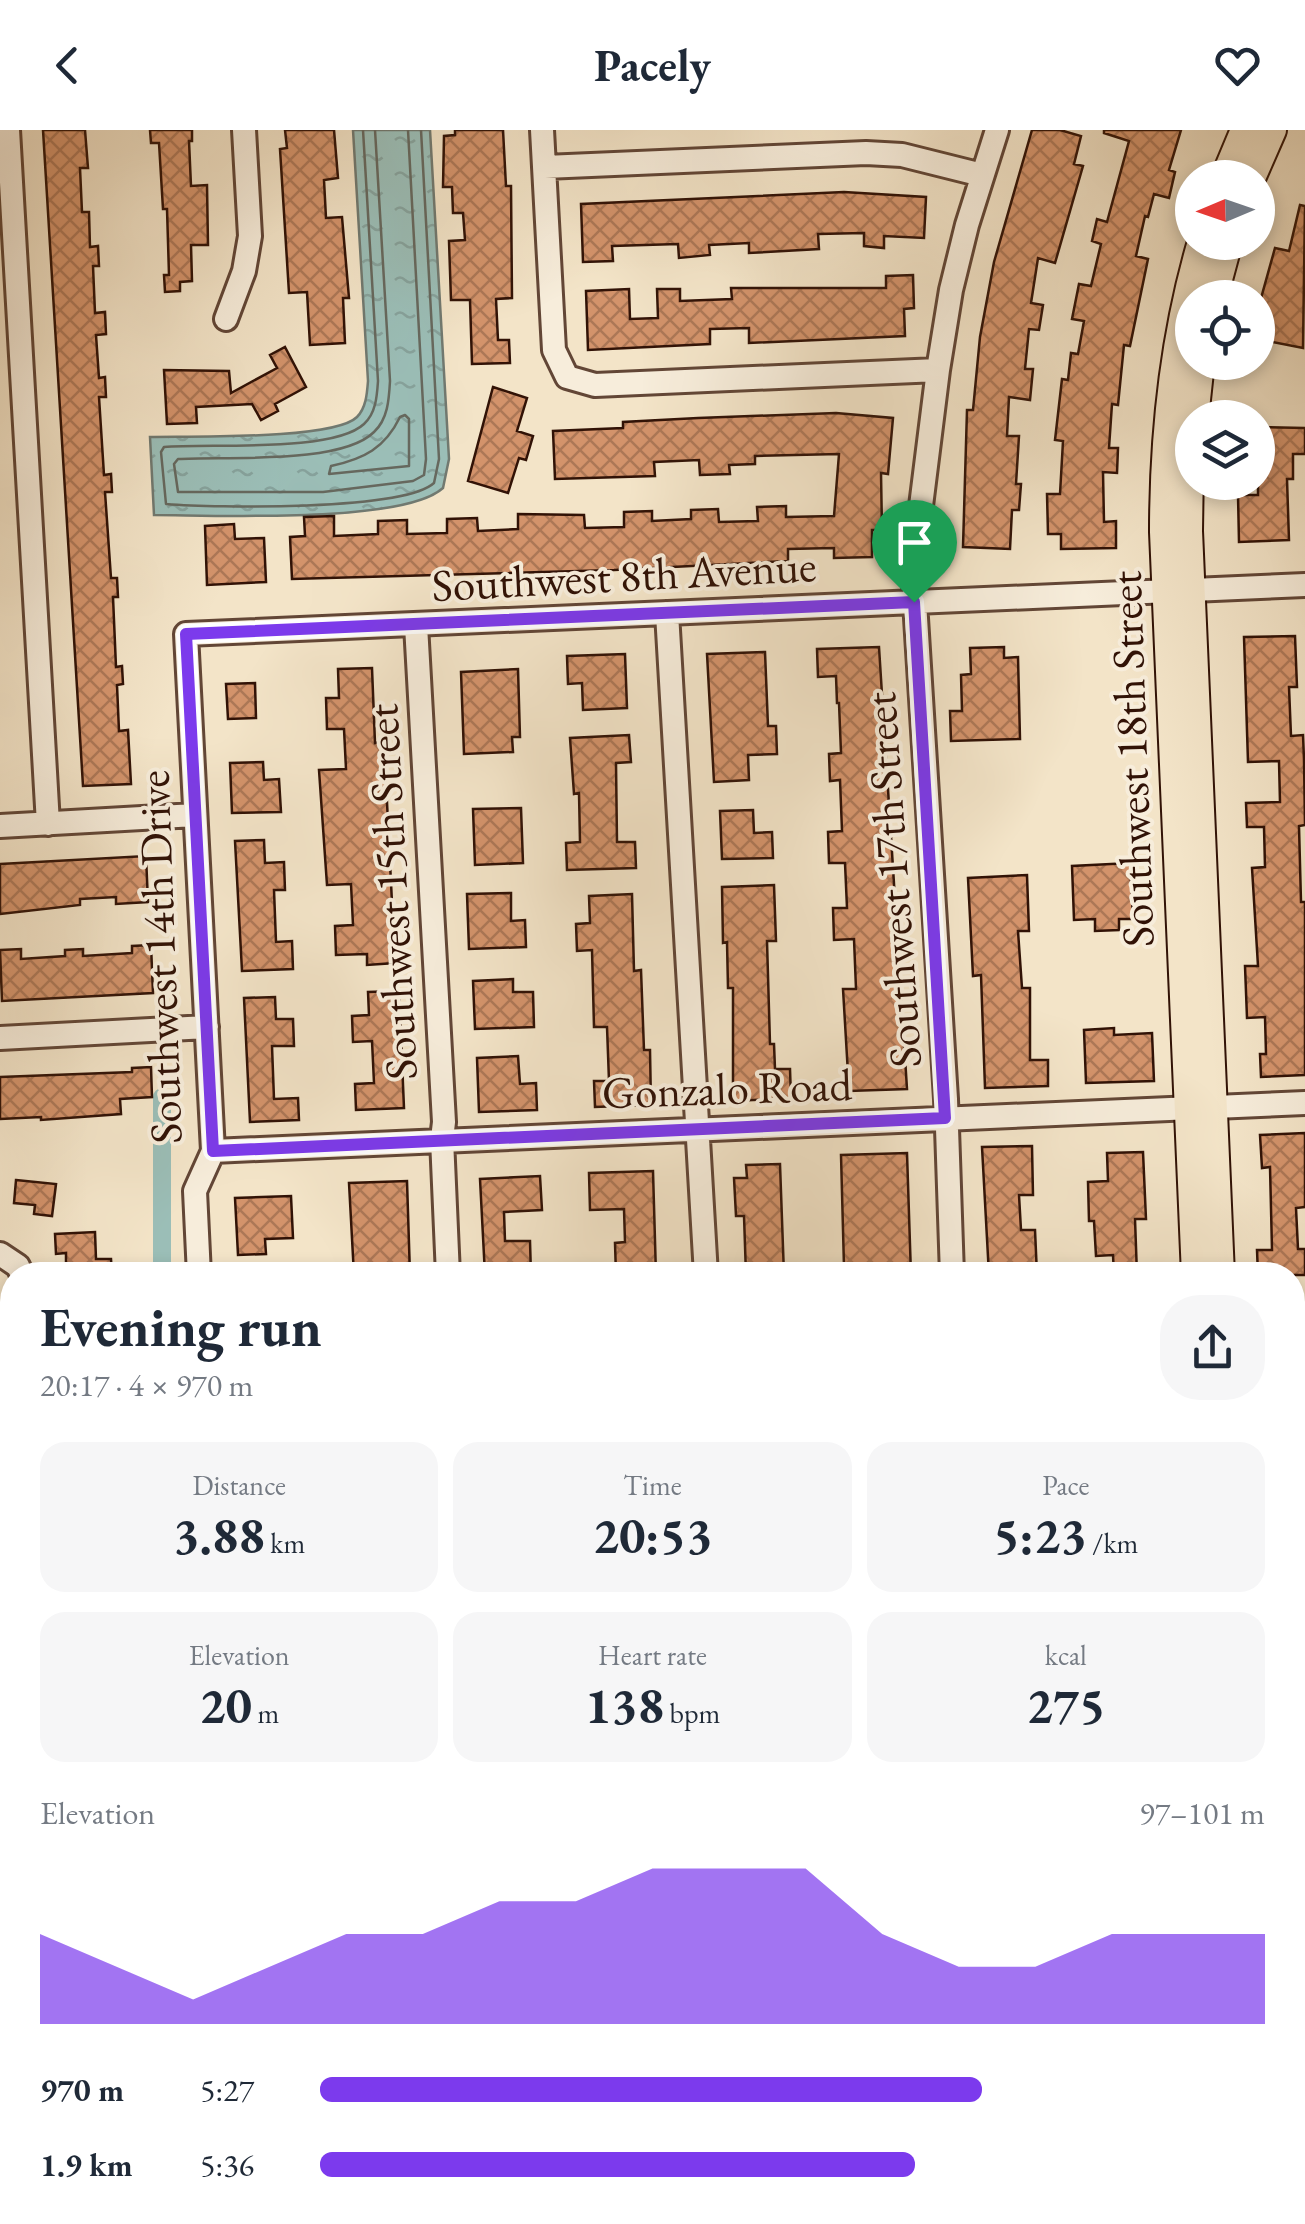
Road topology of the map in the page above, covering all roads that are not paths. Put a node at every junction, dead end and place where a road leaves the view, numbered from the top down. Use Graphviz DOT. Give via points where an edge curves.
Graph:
graph roads {
  1 [pos="8,130"];
  2 [pos="244,130"];
  3 [pos="542,130"];
  4 [pos="997,130"];
  5 [pos="1245,130"];
  6 [pos="1272,130"];
  7 [pos="1232,160"];
  8 [pos="1259,160"];
  9 [pos="544,168"];
  10 [pos="982,175"];
  11 [pos="1198,260"];
  12 [pos="226,319"];
  13 [pos="938,370"];
  14 [pos="1198,380"];
  15 [pos="1305,585"];
  16 [pos="1178,589"];
  17 [pos="914,602"];
  18 [pos="667,613"];
  19 [pos="416,624"];
  20 [pos="186,634"];
  21 [pos="196,815"];
  22 [pos="48,824"];
  23 [pos="0,826"];
  24 [pos="206,1027"];
  25 [pos="0,1038"];
  26 [pos="1305,1103"];
  27 [pos="1201,1107"];
  28 [pos="945,1118"];
  29 [pos="699,1130"];
  30 [pos="442,1139"];
  31 [pos="213,1151"];
  32 [pos="199,1262"];
  33 [pos="447,1262"];
  34 [pos="705,1262"];
  35 [pos="951,1262"];
  36 [pos="1196,1262"];
  37 [pos="1219,1262"];
  1 -- 22 [label="street"];
  2 -- 12 [label="street" via="250,236"];
  3 -- 9 [label="street"];
  4 -- 10 [label="street, Southwest 17th Street"];
  5 -- 7 [label="main road"];
  6 -- 8 [label="main road"];
  9 -- 10 [label="street" via="866,153"];
  9 -- 13 [label="street" via="554,350 567,377 596,385"];
  10 -- 13 [label="street, Southwest 17th Street"];
  11 -- 16 [label="main road, Southwest 18th Street" via="1180,330 1164,464"];
  13 -- 17 [label="street, Southwest 17th Street"];
  14 -- 16 [label="main road, Southwest 18th Street"];
  15 -- 16 [label="street, Southwest 8th Avenue"];
  16 -- 17 [label="street, Southwest 8th Avenue"];
  16 -- 27 [label="main road, Southwest 18th Street"];
  17 -- 18 [label="street, Southwest 8th Avenue"];
  17 -- 28 [label="street, Southwest 17th Street"];
  18 -- 19 [label="street, Southwest 8th Avenue"];
  18 -- 29 [label="street"];
  19 -- 20 [label="street, Southwest 8th Avenue"];
  19 -- 30 [label="street, Southwest 15th Street"];
  20 -- 21 [label="street, Southwest 14th Drive"];
  21 -- 22 [label="street"];
  21 -- 24 [label="street, Southwest 14th Drive"];
  22 -- 23 [label="street"];
  24 -- 25 [label="street"];
  24 -- 31 [label="street, Southwest 14th Drive"];
  26 -- 27 [label="street, Gonzalo Road"];
  27 -- 28 [label="street, Gonzalo Road"];
  27 -- 36 [label="main road, Southwest 18th Street"];
  27 -- 37 [label="main road, Southwest 18th Street"];
  28 -- 29 [label="street, Gonzalo Road"];
  28 -- 35 [label="street, Southwest 17th Street"];
  29 -- 30 [label="street, Gonzalo Road"];
  29 -- 34 [label="street"];
  30 -- 31 [label="street, Gonzalo Road"];
  30 -- 33 [label="street, Southwest 15th Street"];
  31 -- 32 [label="street, Southwest 14th Drive" via="196,1190"];
}
